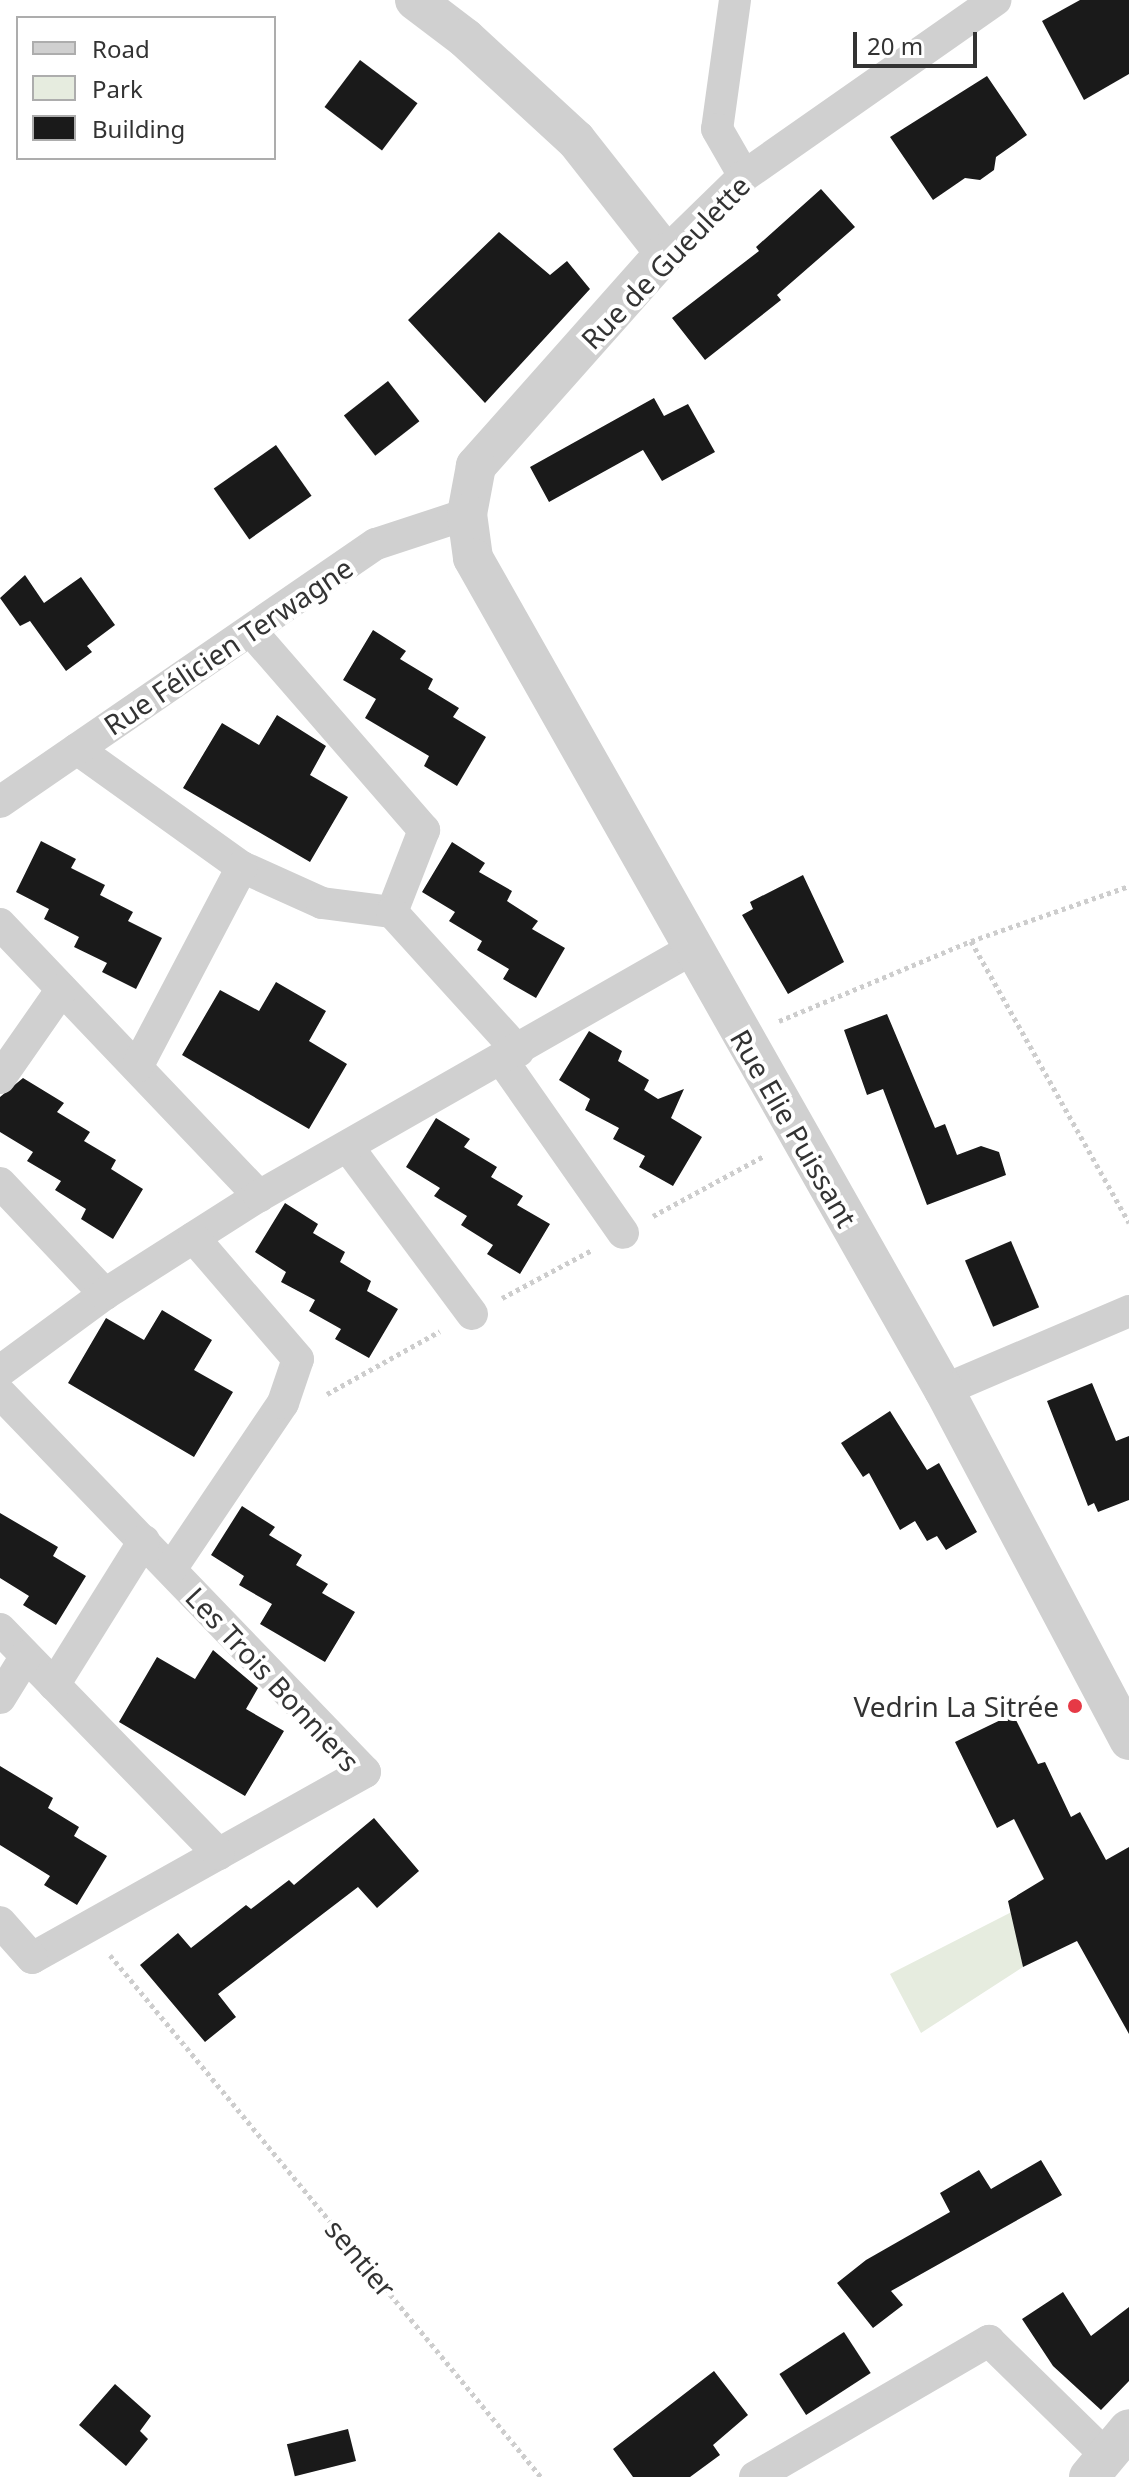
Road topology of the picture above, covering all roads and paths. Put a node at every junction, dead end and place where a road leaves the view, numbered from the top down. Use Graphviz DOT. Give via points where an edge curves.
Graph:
graph roads {
  1 [pos="415,0"];
  2 [pos="735,0"];
  3 [pos="995,0"];
  4 [pos="744,176"];
  5 [pos="665,253"];
  6 [pos="467,514"];
  7 [pos="251,631"];
  8 [pos="77,749"];
  9 [pos="0,802"];
  10 [pos="242,867"];
  11 [pos="1129,886"];
  12 [pos="392,912"];
  13 [pos="0,924"];
  14 [pos="971,941"];
  15 [pos="692,949"];
  16 [pos="62,989"];
  17 [pos="774,1023"];
  18 [pos="510,1056"];
  19 [pos="137,1067"];
  20 [pos="0,1078"];
  21 [pos="348,1147"];
  22 [pos="751,1162"];
  23 [pos="0,1183"];
  24 [pos="259,1196"];
  25 [pos="1129,1223"];
  26 [pos="623,1233"];
  27 [pos="194,1238"];
  28 [pos="105,1294"];
  29 [pos="1129,1311"];
  30 [pos="472,1314"];
  31 [pos="0,1371"];
  32 [pos="944,1390"];
  33 [pos="0,1393"];
  34 [pos="144,1541"];
  35 [pos="171,1569"];
  36 [pos="0,1629"];
  37 [pos="26,1656"];
  38 [pos="54,1685"];
  39 [pos="0,1698"];
  40 [pos="1129,1740"];
  41 [pos="219,1854"];
  42 [pos="0,1922"];
  43 [pos="86,1927"];
  44 [pos="1108,2454"];
  45 [pos="541,2477"];
  46 [pos="755,2477"];
  1 -- 5 [label="street" via="465,38 576,140"];
  2 -- 4 [label="street" via="717,129"];
  3 -- 4 [label="street, Rue de Gueulette"];
  4 -- 5 [label="street, Rue de Gueulette"];
  5 -- 6 [label="street, Rue de Gueulette" via="476,466"];
  6 -- 7 [label="street, Rue Félicien Terwagne" via="376,544"];
  6 -- 15 [label="street, Rue Elie Puissant" via="473,558"];
  7 -- 8 [label="street, Rue Félicien Terwagne"];
  7 -- 12 [label="street" via="424,830"];
  8 -- 9 [label="street, Rue Félicien Terwagne"];
  8 -- 10 [label="street"];
  10 -- 12 [label="street" via="322,903"];
  10 -- 19 [label="street"];
  11 -- 14 [label="path"];
  12 -- 18 [label="street"];
  13 -- 16 [label="street"];
  14 -- 17 [label="path"];
  14 -- 25 [label="path"];
  15 -- 18 [label="street"];
  15 -- 32 [label="street, Rue Elie Puissant"];
  16 -- 19 [label="street"];
  16 -- 20 [label="street"];
  18 -- 21 [label="street"];
  18 -- 26 [label="street"];
  19 -- 24 [label="street"];
  21 -- 24 [label="street"];
  21 -- 30 [label="street"];
  22 -- 26 [label="path"];
  23 -- 28 [label="street"];
  24 -- 27 [label="street"];
  27 -- 28 [label="street"];
  27 -- 35 [label="street, Les Trois Bonniers" via="298,1359 283,1403"];
  28 -- 31 [label="street"];
  29 -- 32 [label="street"];
  32 -- 40 [label="street, Rue Elie Puissant"];
  33 -- 34 [label="street, Les Trois Bonniers"];
  34 -- 35 [label="street, Les Trois Bonniers"];
  34 -- 38 [label="street"];
  35 -- 41 [label="street, Les Trois Bonniers" via="365,1772"];
  36 -- 37 [label="street"];
  37 -- 38 [label="street"];
  37 -- 39 [label="street"];
  38 -- 41 [label="street"];
  41 -- 43 [label="street, Les Trois Bonniers"];
  42 -- 43 [label="street, Les Trois Bonniers" via="32,1958"];
  43 -- 45 [label="path, sentier"];
  44 -- 46 [label="street" via="989,2341"];
}
